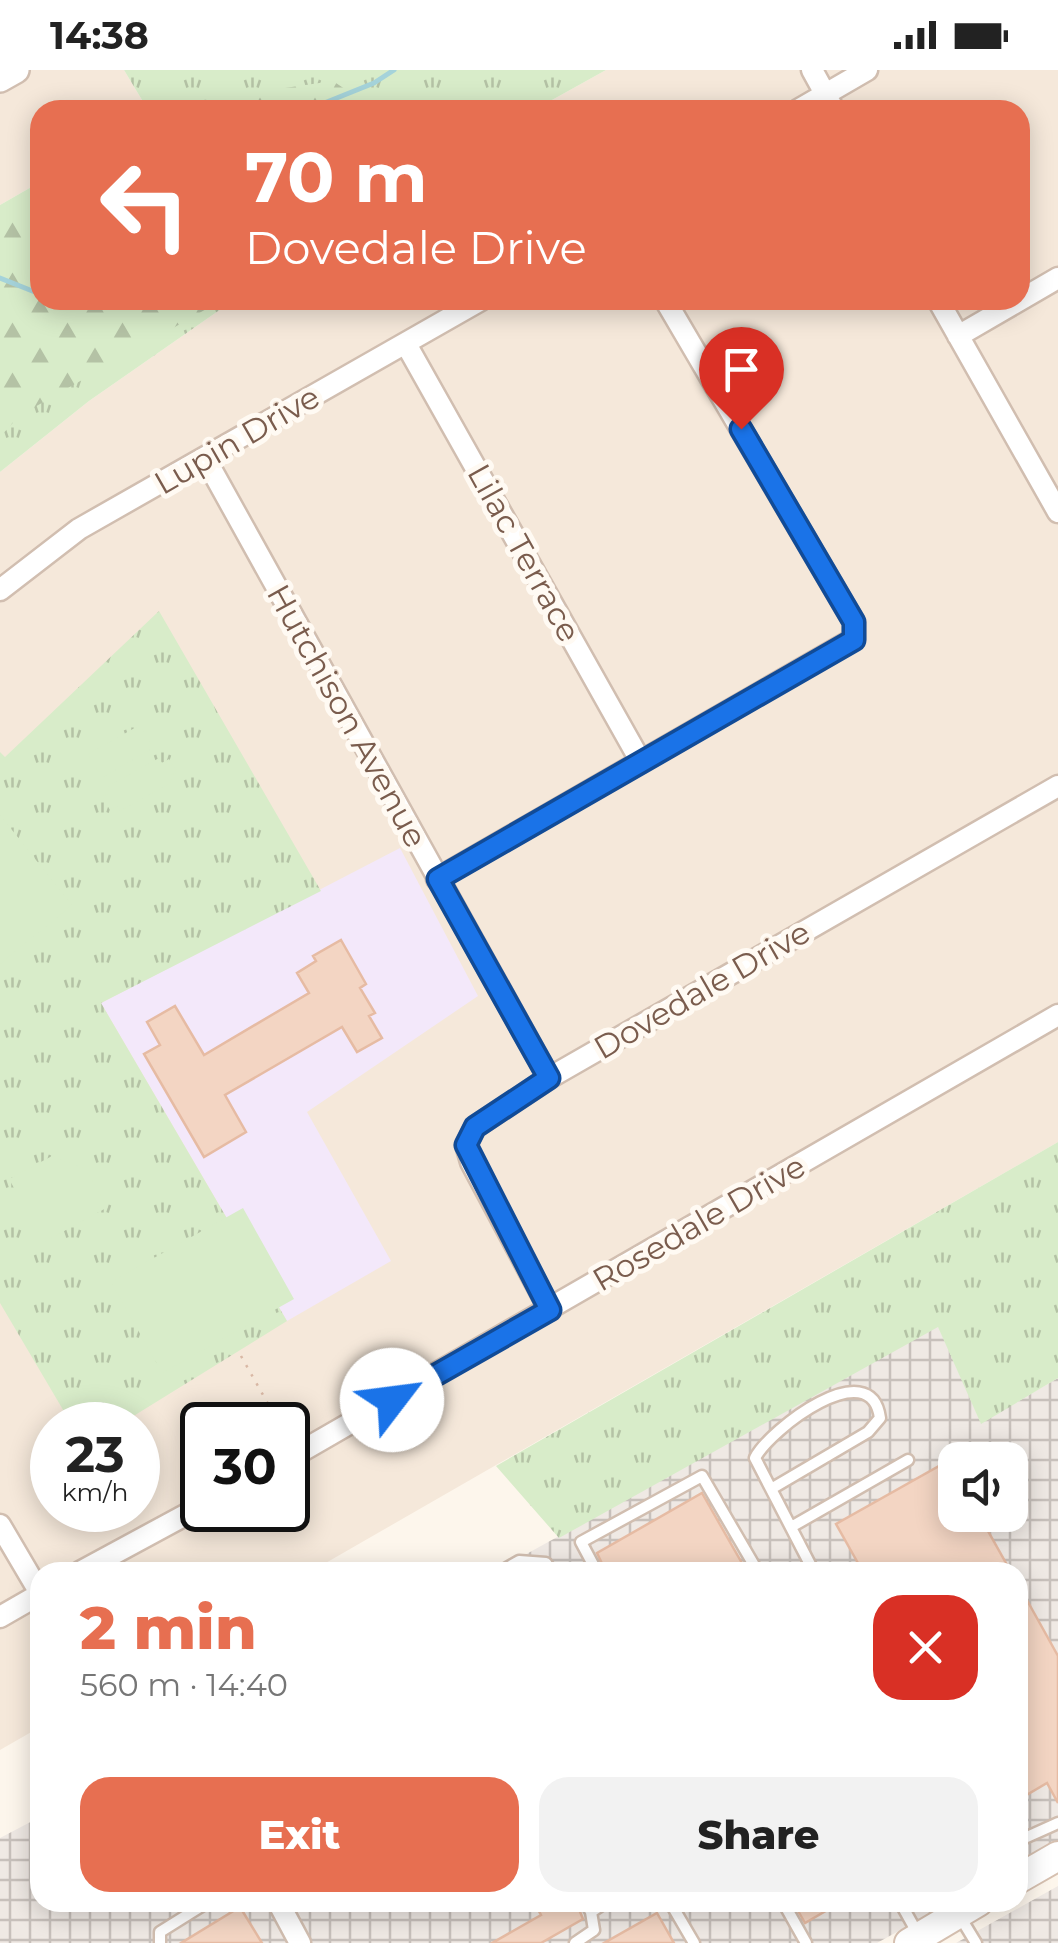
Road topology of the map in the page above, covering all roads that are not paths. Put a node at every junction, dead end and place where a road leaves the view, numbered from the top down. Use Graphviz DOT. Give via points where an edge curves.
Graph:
graph roads {
  1 [pos="16,70"];
  2 [pos="812,70"];
  3 [pos="867,70"];
  4 [pos="0,79"];
  5 [pos="829,100"];
  6 [pos="832,100"];
  7 [pos="1058,278"];
  8 [pos="1030,294"];
  9 [pos="463,310"];
  10 [pos="671,310"];
  11 [pos="944,310"];
  12 [pos="1003,310"];
  13 [pos="958,336"];
  14 [pos="406,344"];
  15 [pos="205,458"];
  16 [pos="1058,512"];
  17 [pos="0,590"];
  18 [pos="641,762"];
  19 [pos="1058,786"];
  20 [pos="438,879"];
  21 [pos="1058,1015"];
  22 [pos="549,1078"];
  23 [pos="550,1310"];
  24 [pos="310,1447"];
  25 [pos="908,1460"];
  26 [pos="771,1490"];
  27 [pos="180,1518"];
  28 [pos="0,1525"];
  29 [pos="791,1528"];
  30 [pos="98,1562"];
  31 [pos="592,1562"];
  32 [pos="752,1562"];
  33 [pos="809,1562"];
  34 [pos="30,1577"];
  35 [pos="30,1600"];
  36 [pos="0,1617"];
  37 [pos="1058,1823"];
  38 [pos="1028,1836"];
  39 [pos="1058,1856"];
  40 [pos="1028,1874"];
  41 [pos="192,1912"];
  42 [pos="283,1912"];
  43 [pos="589,1912"];
  44 [pos="676,1912"];
  45 [pos="789,1912"];
  46 [pos="904,1912"];
  47 [pos="961,1912"];
  48 [pos="969,1912"];
  49 [pos="914,1940"];
  50 [pos="160,1943"];
  51 [pos="300,1943"];
  52 [pos="575,1943"];
  53 [pos="694,1943"];
  54 [pos="806,1943"];
  55 [pos="976,1943"];
  1 -- 4 [label="street"];
  2 -- 5 [label="street"];
  3 -- 6 [label="street"];
  7 -- 8 [label="street"];
  9 -- 14 [label="street, Lupin Drive"];
  10 -- 18 [label="street" via="854,622 854,640"];
  11 -- 13 [label="street"];
  12 -- 13 [label="street"];
  13 -- 16 [label="street"];
  14 -- 15 [label="street, Lupin Drive"];
  14 -- 18 [label="street, Lilac Terrace"];
  15 -- 17 [label="street, Lupin Drive" via="79,529"];
  15 -- 20 [label="street, Hutchison Avenue"];
  18 -- 20 [label="street"];
  19 -- 22 [label="street, Dovedale Drive"];
  20 -- 22 [label="street, Hutchison Avenue"];
  21 -- 23 [label="street, Rosedale Drive"];
  22 -- 23 [label="street, Dovedale Drive" via="475,1127 466,1145"];
  23 -- 24 [label="street, Rosedale Drive"];
  25 -- 29 [label="lane"];
  26 -- 26 [label="lane" via="755,1458 764,1440 845,1390 867,1392 878,1402 880,1418 868,1432"];
  26 -- 29 [label="lane"];
  27 -- 30 [label="street"];
  28 -- 34 [label="street"];
  29 -- 33 [label="lane"];
  31 -- 32 [label="lane" via="580,1542 702,1476"];
  35 -- 36 [label="street"];
  37 -- 38 [label="lane"];
  39 -- 40 [label="main road"];
  41 -- 50 [label="lane" via="160,1932"];
  42 -- 51 [label="street"];
  43 -- 52 [label="lane" via="594,1930"];
  44 -- 53 [label="lane"];
  45 -- 54 [label="lane"];
  46 -- 49 [label="lane"];
  47 -- 49 [label="main road"];
  48 -- 55 [label="lane"];
}
